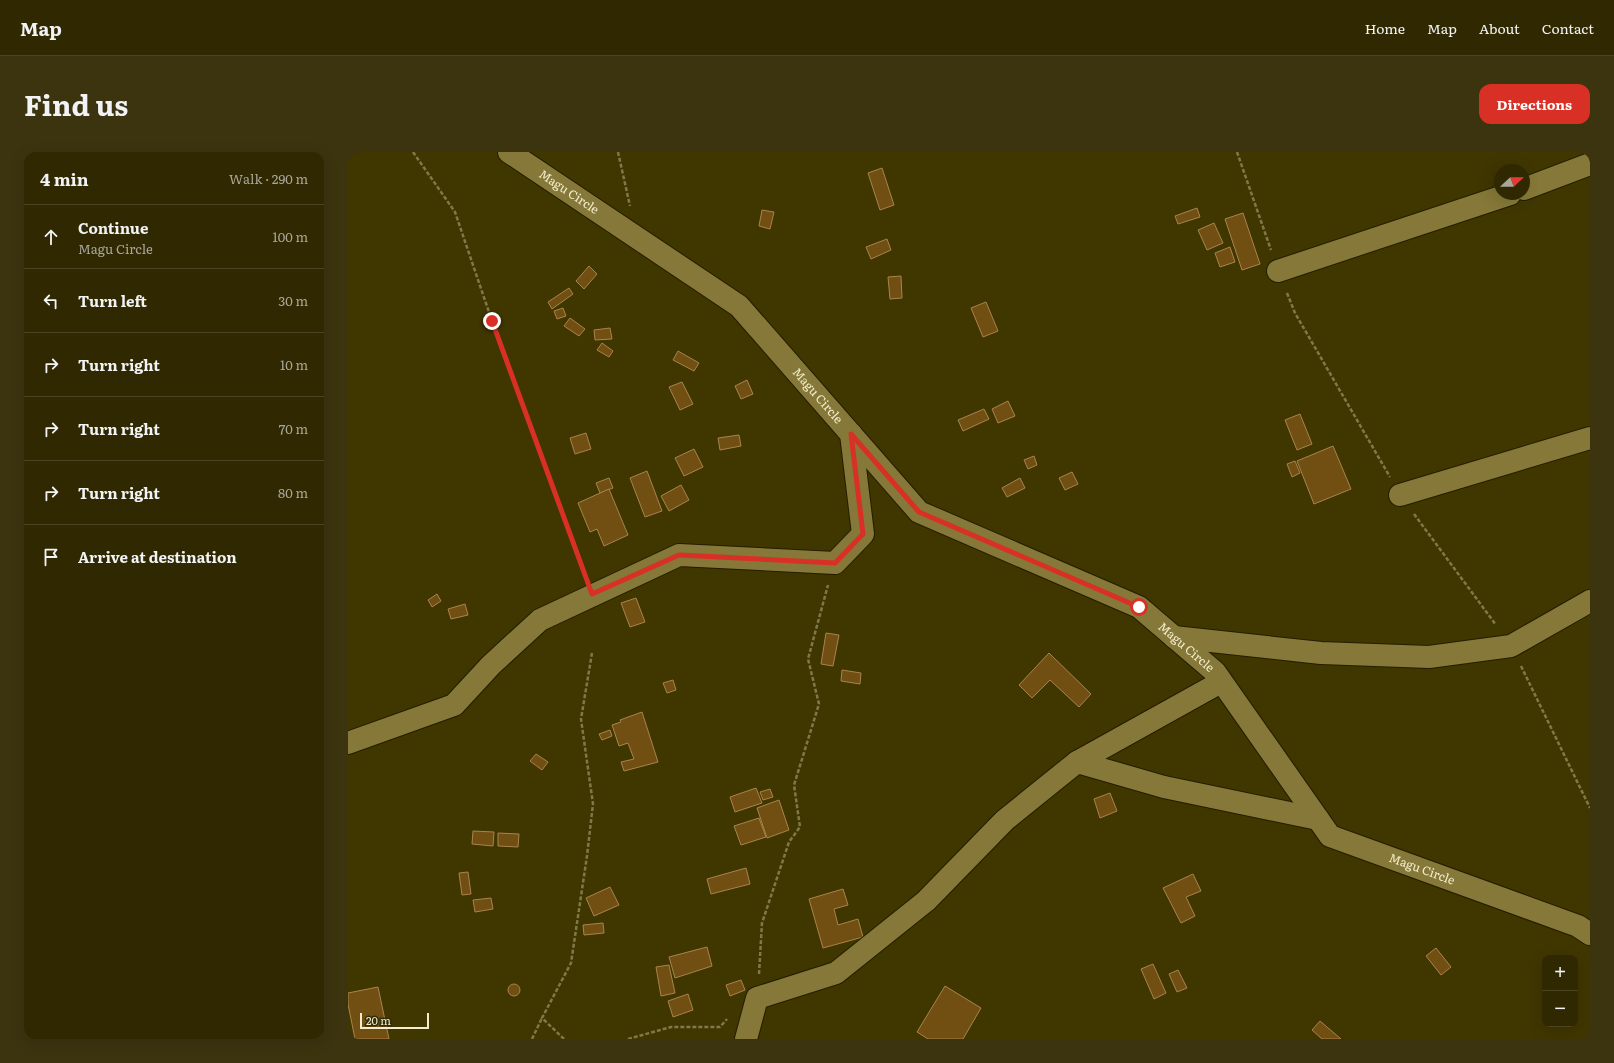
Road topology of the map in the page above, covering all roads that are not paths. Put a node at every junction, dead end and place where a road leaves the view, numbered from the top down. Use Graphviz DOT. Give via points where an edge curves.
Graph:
graph roads {
  1 [pos="509,152"];
  2 [pos="1590,164"];
  3 [pos="1530,187"];
  4 [pos="1494,199"];
  5 [pos="1278,271"];
  6 [pos="851,434"];
  7 [pos="1590,438"];
  8 [pos="1400,495"];
  9 [pos="1590,601"];
  10 [pos="1174,637"];
  11 [pos="1222,682"];
  12 [pos="348,743"];
  13 [pos="1077,762"];
  14 [pos="1318,819"];
  15 [pos="1590,934"];
  16 [pos="746,1039"];
  1 -- 6 [label="street, Magu Circle" via="739,306"];
  2 -- 3 [label="street"];
  4 -- 5 [label="street"];
  6 -- 10 [label="street, Magu Circle" via="919,512 1139,607"];
  6 -- 12 [label="street" via="863,534 835,563 679,555 540,620 491,665 454,705"];
  7 -- 8 [label="street"];
  9 -- 10 [label="street" via="1511,646 1429,658 1321,653"];
  10 -- 11 [label="street, Magu Circle" via="1215,672"];
  11 -- 13 [label="street"];
  11 -- 14 [label="street, Magu Circle"];
  13 -- 14 [label="street" via="1164,787"];
  13 -- 16 [label="street" via="1005,820 926,901 836,973 757,998"];
  14 -- 15 [label="street, Magu Circle" via="1330,836 1578,926"];
}
